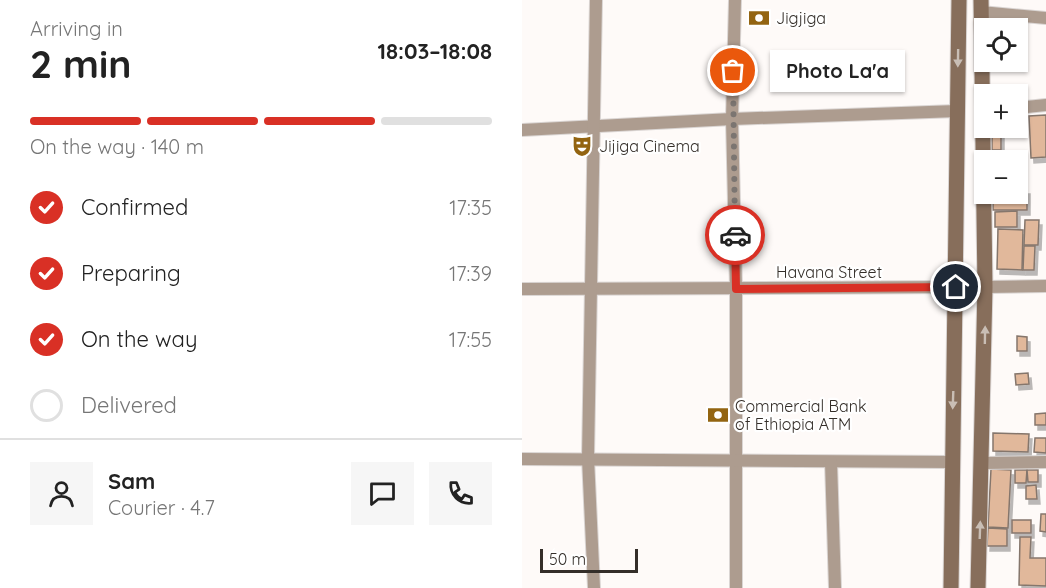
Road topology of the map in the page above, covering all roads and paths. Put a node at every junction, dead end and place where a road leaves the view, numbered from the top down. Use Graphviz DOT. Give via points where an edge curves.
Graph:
graph roads {
  1 [pos="596,0"];
  2 [pos="735,0"];
  3 [pos="959,0"];
  4 [pos="981,6"];
  5 [pos="1046,18"];
  6 [pos="982,84"];
  7 [pos="1046,105"];
  8 [pos="1028,107"];
  9 [pos="957,111"];
  10 [pos="732,119"];
  11 [pos="592,126"];
  12 [pos="522,130"];
  13 [pos="983,138"];
  14 [pos="986,286"];
  15 [pos="1046,286"];
  16 [pos="956,287"];
  17 [pos="522,289"];
  18 [pos="592,289"];
  19 [pos="736,289"];
  20 [pos="588,458"];
  21 [pos="522,459"];
  22 [pos="736,461"];
  23 [pos="831,462"];
  24 [pos="951,462"];
  25 [pos="1046,462"];
  26 [pos="983,463"];
  27 [pos="594,588"];
  28 [pos="736,588"];
  29 [pos="835,588"];
  30 [pos="951,588"];
  31 [pos="978,588"];
  1 -- 11 [label="street"];
  2 -- 10 [label="street"];
  3 -- 9 [label="main road, one-way"];
  4 -- 5 [label="street"];
  4 -- 6 [label="main road"];
  7 -- 8 [label="street"];
  9 -- 10 [label="street"];
  9 -- 16 [label="main road"];
  10 -- 11 [label="street"];
  10 -- 19 [label="street"];
  11 -- 12 [label="street"];
  11 -- 18 [label="street"];
  13 -- 14 [label="main road"];
  14 -- 15 [label="street"];
  26 -- 14 [label="main road, one-way"];
  16 -- 19 [label="street, Havana Street"];
  16 -- 24 [label="main road, one-way"];
  17 -- 18 [label="street, Havana Street"];
  18 -- 19 [label="street, Havana Street"];
  18 -- 20 [label="street"];
  19 -- 22 [label="street"];
  20 -- 21 [label="street"];
  20 -- 22 [label="street"];
  20 -- 27 [label="street"];
  22 -- 23 [label="street"];
  22 -- 28 [label="street"];
  23 -- 24 [label="street"];
  23 -- 29 [label="street"];
  24 -- 30 [label="main road"];
  25 -- 26 [label="street"];
  31 -- 26 [label="main road, one-way"];
}
